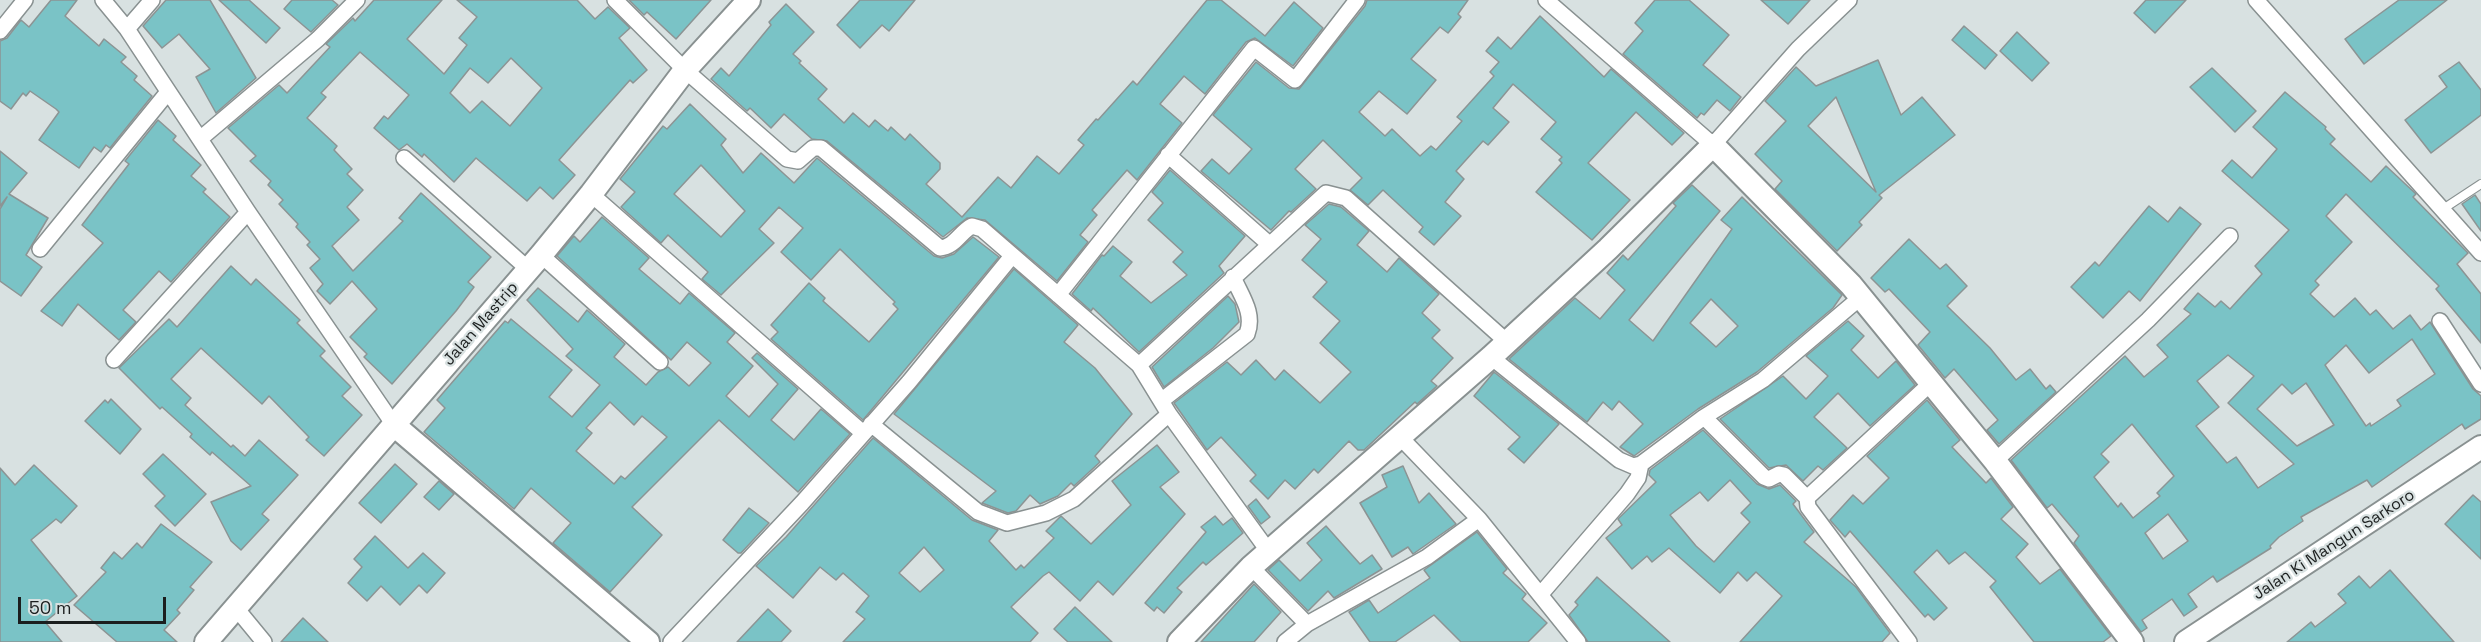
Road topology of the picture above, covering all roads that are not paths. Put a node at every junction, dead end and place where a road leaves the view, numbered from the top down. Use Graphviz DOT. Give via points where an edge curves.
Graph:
graph roads {
  1 [pos="25,0"];
  2 [pos="103,0"];
  3 [pos="152,0"];
  4 [pos="357,0"];
  5 [pos="615,0"];
  6 [pos="749,0"];
  7 [pos="1357,0"];
  8 [pos="1546,0"];
  9 [pos="1848,0"];
  10 [pos="2256,0"];
  11 [pos="127,28"];
  12 [pos="0,31"];
  13 [pos="685,70"];
  14 [pos="168,92"];
  15 [pos="200,140"];
  16 [pos="1713,145"];
  17 [pos="1168,155"];
  18 [pos="404,158"];
  19 [pos="2481,184"];
  20 [pos="591,194"];
  21 [pos="2443,209"];
  22 [pos="248,212"];
  23 [pos="2230,236"];
  24 [pos="1269,244"];
  25 [pos="40,249"];
  26 [pos="2481,253"];
  27 [pos="1012,256"];
  28 [pos="534,262"];
  29 [pos="1233,277"];
  30 [pos="1058,295"];
  31 [pos="1861,297"];
  32 [pos="2440,321"];
  33 [pos="1498,349"];
  34 [pos="114,360"];
  35 [pos="660,362"];
  36 [pos="1139,365"];
  37 [pos="1931,383"];
  38 [pos="2481,384"];
  39 [pos="1165,407"];
  40 [pos="1704,417"];
  41 [pos="394,425"];
  42 [pos="867,429"];
  43 [pos="1400,437"];
  44 [pos="2481,447"];
  45 [pos="1995,461"];
  46 [pos="1641,464"];
  47 [pos="1807,498"];
  48 [pos="1479,519"];
  49 [pos="1269,552"];
  50 [pos="1251,567"];
  51 [pos="1540,595"];
  52 [pos="236,608"];
  53 [pos="1307,624"];
  54 [pos="206,642"];
  55 [pos="264,642"];
  56 [pos="648,642"];
  57 [pos="672,642"];
  58 [pos="1179,642"];
  59 [pos="1286,642"];
  60 [pos="1578,642"];
  61 [pos="1909,642"];
  62 [pos="2132,642"];
  63 [pos="2186,642"];
  1 -- 12 [label="street"];
  2 -- 11 [label="street"];
  3 -- 11 [label="street"];
  4 -- 15 [label="street" via="318,39"];
  5 -- 13 [label="street"];
  6 -- 13 [label="street, Jalan Mastrip"];
  7 -- 17 [label="street" via="1295,80 1254,48"];
  8 -- 16 [label="street"];
  9 -- 16 [label="street" via="1798,49"];
  10 -- 21 [label="street"];
  11 -- 14 [label="street"];
  13 -- 20 [label="street, Jalan Mastrip"];
  13 -- 27 [label="street" via="787,159 798,161 817,147 826,151 934,245 945,248 967,228 977,226"];
  14 -- 15 [label="street"];
  14 -- 25 [label="street"];
  15 -- 22 [label="street"];
  16 -- 31 [label="street"];
  16 -- 33 [label="street" via="1608,249"];
  17 -- 24 [label="street"];
  17 -- 30 [label="street"];
  18 -- 28 [label="street"];
  19 -- 21 [label="lane"];
  20 -- 28 [label="street, Jalan Mastrip"];
  20 -- 42 [label="street"];
  21 -- 26 [label="street"];
  22 -- 34 [label="street"];
  22 -- 41 [label="street"];
  23 -- 45 [label="street" via="2148,320"];
  24 -- 29 [label="street"];
  24 -- 33 [label="street" via="1321,195 1339,194"];
  27 -- 30 [label="street"];
  27 -- 42 [label="street"];
  28 -- 35 [label="street"];
  28 -- 41 [label="street, Jalan Mastrip"];
  29 -- 36 [label="street"];
  29 -- 39 [label="street" via="1250,313 1247,334"];
  30 -- 36 [label="street"];
  31 -- 37 [label="street"];
  31 -- 40 [label="street" via="1763,380"];
  32 -- 38 [label="street"];
  33 -- 43 [label="street"];
  33 -- 46 [label="street" via="1619,460 1633,466"];
  36 -- 39 [label="street"];
  37 -- 45 [label="street"];
  37 -- 47 [label="street"];
  39 -- 42 [label="street" via="1074,500 1046,513 1007,523 978,512"];
  39 -- 49 [label="street"];
  40 -- 46 [label="street"];
  40 -- 47 [label="street" via="1764,477 1784,475"];
  41 -- 52 [label="street, Jalan Mastrip"];
  41 -- 56 [label="street"];
  42 -- 57 [label="street"];
  43 -- 48 [label="street"];
  43 -- 49 [label="street"];
  44 -- 63 [label="street, Jalan Ki Mangun Sarkoro"];
  45 -- 62 [label="street"];
  46 -- 51 [label="street" via="1638,478 1627,494"];
  47 -- 61 [label="street" via="1808,507"];
  48 -- 51 [label="street"];
  48 -- 53 [label="street" via="1427,557"];
  49 -- 50 [label="street"];
  50 -- 53 [label="street"];
  50 -- 58 [label="street"];
  51 -- 60 [label="street"];
  52 -- 54 [label="street, Jalan Mastrip"];
  52 -- 55 [label="street"];
  53 -- 59 [label="street"];
}
